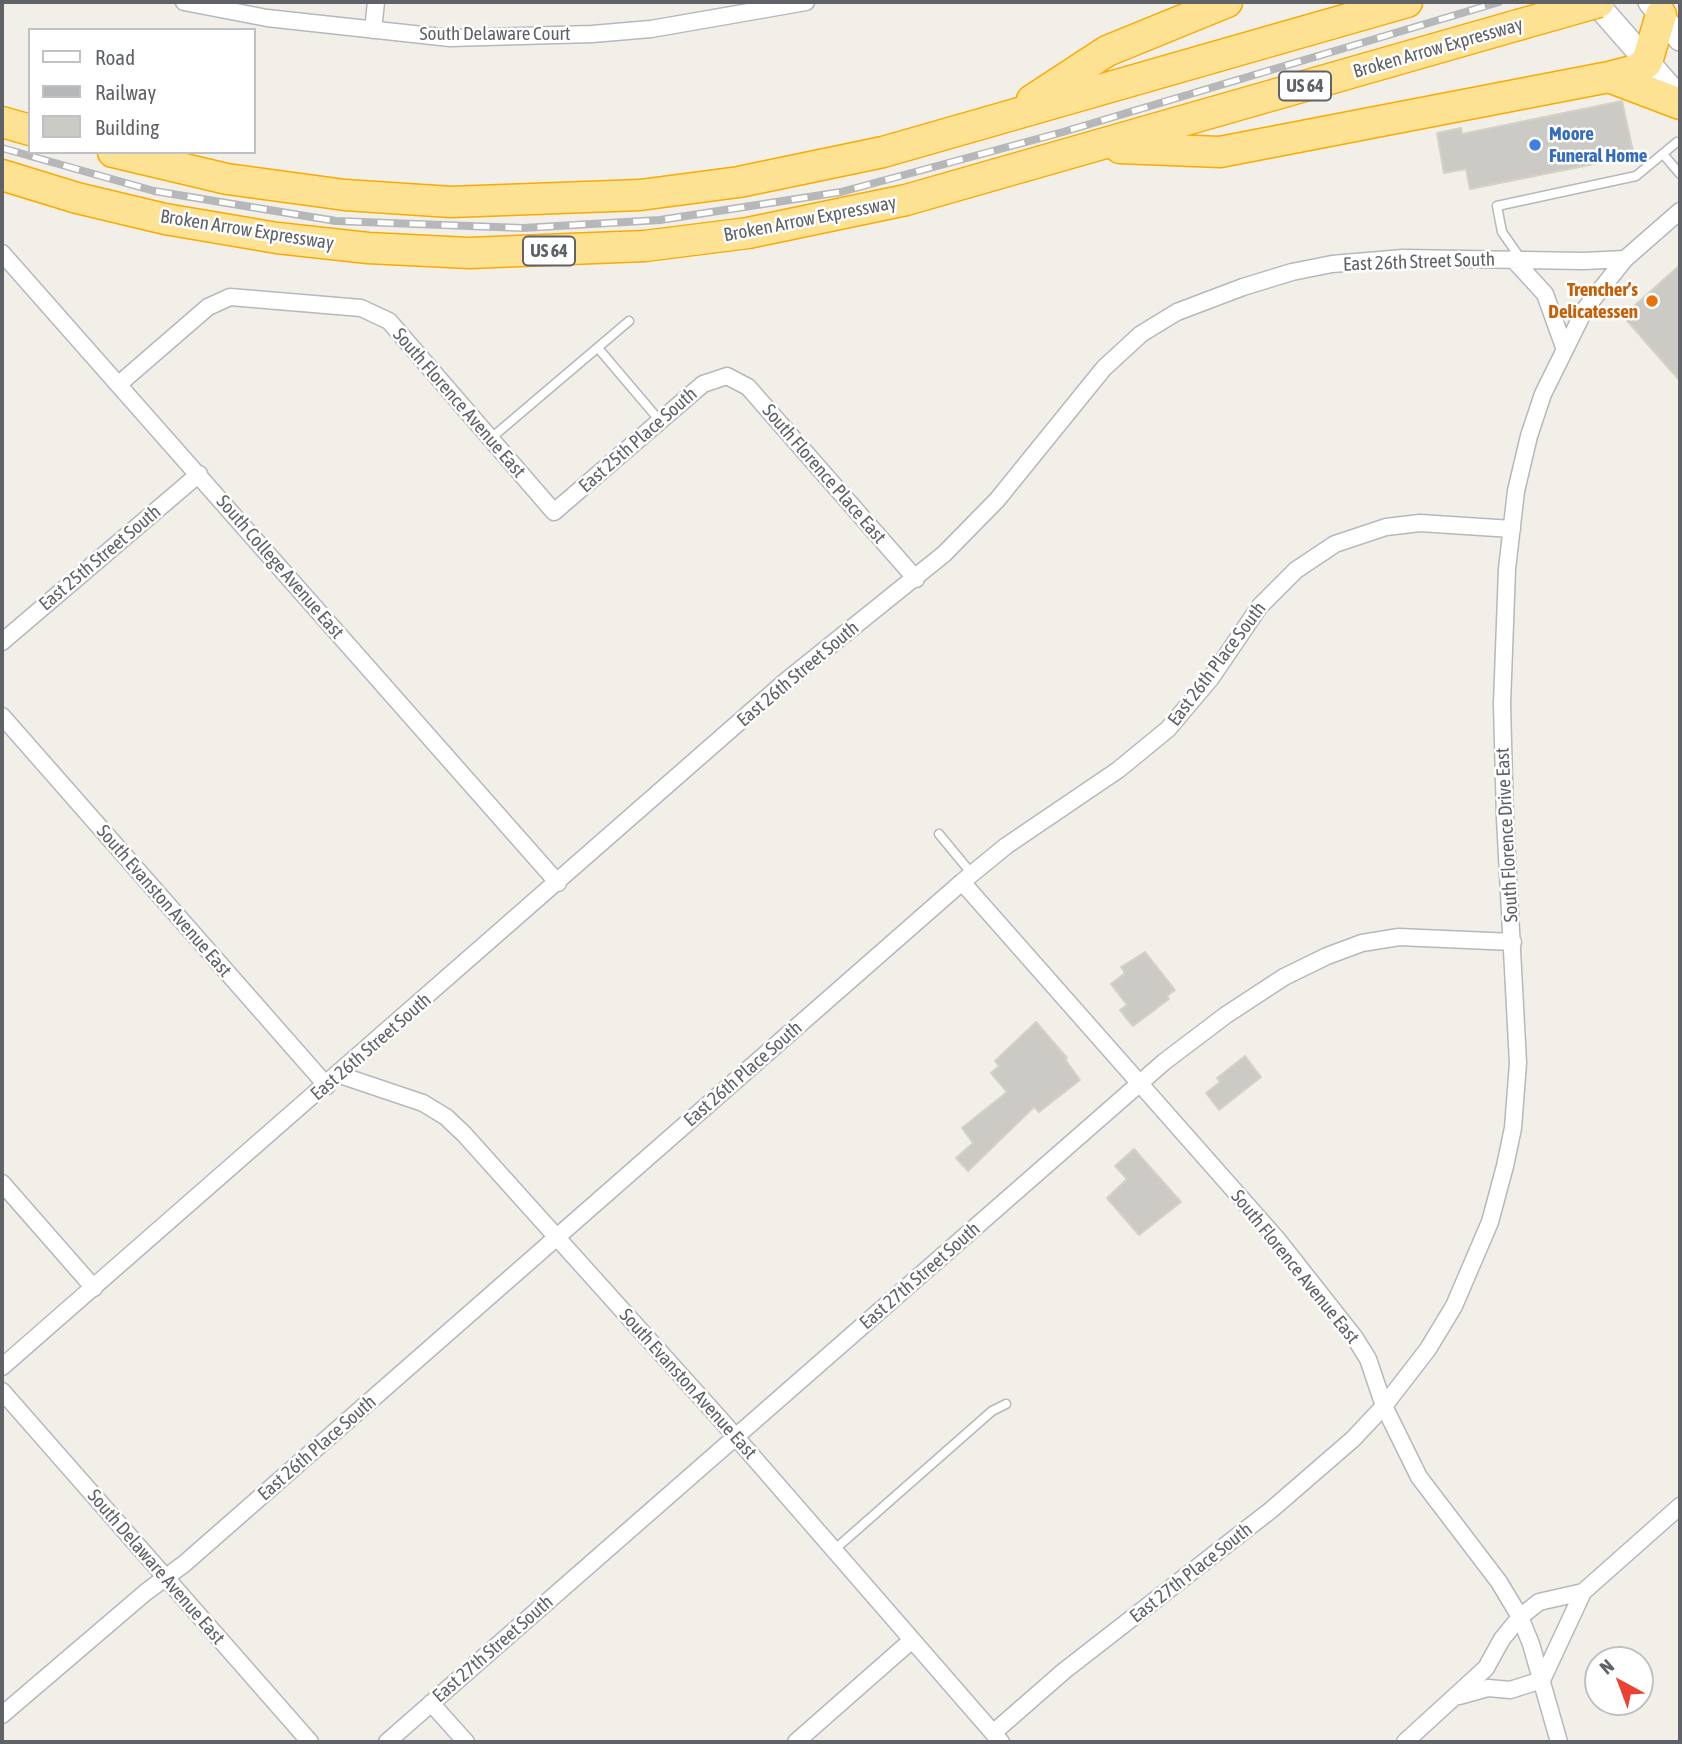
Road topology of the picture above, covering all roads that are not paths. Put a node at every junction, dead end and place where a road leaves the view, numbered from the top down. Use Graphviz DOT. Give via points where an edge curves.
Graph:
graph roads {
  1 [pos="184,2"];
  2 [pos="376,2"];
  3 [pos="806,2"];
  4 [pos="1227,2"];
  5 [pos="1407,2"];
  6 [pos="1597,2"];
  7 [pos="1655,8"];
  8 [pos="373,30"];
  9 [pos="1680,40"];
  10 [pos="1647,62"];
  11 [pos="1609,77"];
  12 [pos="1680,101"];
  13 [pos="1005,118"];
  14 [pos="2,122"];
  15 [pos="28,129"];
  16 [pos="1677,142"];
  17 [pos="1092,148"];
  18 [pos="122,154"];
  19 [pos="1663,154"];
  20 [pos="1680,174"];
  21 [pos="2,175"];
  22 [pos="1680,211"];
  23 [pos="2,253"];
  24 [pos="1517,259"];
  25 [pos="1625,259"];
  26 [pos="629,321"];
  27 [pos="1564,347"];
  28 [pos="597,348"];
  29 [pos="727,376"];
  30 [pos="119,384"];
  31 [pos="660,421"];
  32 [pos="490,439"];
  33 [pos="199,474"];
  34 [pos="554,512"];
  35 [pos="1511,529"];
  36 [pos="916,579"];
  37 [pos="2,642"];
  38 [pos="2,716"];
  39 [pos="939,834"];
  40 [pos="967,878"];
  41 [pos="558,883"];
  42 [pos="1513,942"];
  43 [pos="340,1075"];
  44 [pos="1139,1084"];
  45 [pos="327,1086"];
  46 [pos="2,1183"];
  47 [pos="556,1238"];
  48 [pos="94,1288"];
  49 [pos="2,1367"];
  50 [pos="2,1391"];
  51 [pos="1006,1404"];
  52 [pos="1384,1406"];
  53 [pos="736,1437"];
  54 [pos="1680,1506"];
  55 [pos="834,1550"];
  56 [pos="166,1578"];
  57 [pos="1583,1592"];
  58 [pos="1520,1618"];
  59 [pos="912,1640"];
  60 [pos="1542,1680"];
  61 [pos="1459,1696"];
  62 [pos="431,1703"];
  63 [pos="2,1715"];
  64 [pos="997,1737"];
  65 [pos="310,1742"];
  66 [pos="387,1742"];
  67 [pos="466,1742"];
  68 [pos="796,1742"];
  69 [pos="1405,1742"];
  70 [pos="1559,1742"];
  1 -- 8 [label="street, South Delaware Court" via="267,18"];
  2 -- 8 [label="street"];
  3 -- 8 [label="street, South Delaware Court" via="651,29 592,34 450,38"];
  4 -- 13 [label="highway" via="1107,51"];
  5 -- 13 [label="highway"];
  6 -- 10 [label="main road"];
  6 -- 17 [label="highway, Broken Arrow Expressway / US 64, bridge"];
  7 -- 9 [label="main road"];
  7 -- 10 [label="highway"];
  10 -- 11 [label="highway"];
  10 -- 12 [label="main road"];
  11 -- 12 [label="highway"];
  11 -- 17 [label="highway" via="1220,152"];
  13 -- 18 [label="highway" via="883,152 739,182 544,201 451,202 345,195 227,178"];
  14 -- 15 [label="highway"];
  16 -- 19 [label="lane"];
  17 -- 21 [label="highway, Broken Arrow Expressway / US 64" via="894,202 748,233 645,246 469,253 368,248 217,228 77,198"];
  19 -- 20 [label="lane"];
  19 -- 24 [label="lane" via="1636,176 1497,206 1502,232"];
  22 -- 25 [label="street"];
  23 -- 30 [label="street, South College Avenue East"];
  24 -- 25 [label="street, East 26th Street South"];
  24 -- 27 [label="street" via="1545,294"];
  24 -- 36 [label="street, East 26th Street South" via="1403,258 1332,264 1243,287 1177,312 1141,334 1104,368 997,500"];
  25 -- 27 [label="street, South Florence Drive East" via="1597,291"];
  26 -- 28 [label="lane"];
  27 -- 35 [label="street, South Florence Drive East" via="1529,436"];
  28 -- 31 [label="lane"];
  28 -- 32 [label="lane"];
  29 -- 31 [label="street, East 25th Place South" via="703,384"];
  29 -- 36 [label="street, South Florence Place East" via="748,387"];
  30 -- 32 [label="street, South Florence Avenue East" via="208,307 230,297 361,308 389,321"];
  30 -- 33 [label="street, South College Avenue East"];
  31 -- 34 [label="street, East 25th Place South"];
  32 -- 34 [label="street, South Florence Avenue East"];
  33 -- 37 [label="street, East 25th Street South"];
  33 -- 41 [label="street, South College Avenue East"];
  35 -- 40 [label="street, East 26th Place South" via="1420,523 1386,527 1335,544 1315,556 1260,606 1211,678 1168,729"];
  35 -- 42 [label="street, South Florence Drive East" via="1502,704"];
  36 -- 41 [label="street, East 26th Street South" via="803,667"];
  38 -- 45 [label="street, South Evanston Avenue East"];
  39 -- 40 [label="lane"];
  40 -- 44 [label="street, South Florence Avenue East"];
  40 -- 47 [label="street, East 26th Place South"];
  41 -- 43 [label="street, East 26th Street South"];
  42 -- 44 [label="street, East 27th Street South" via="1399,937 1362,943 1326,956 1226,1015"];
  42 -- 52 [label="street, South Florence Drive East" via="1516,1096 1513,1128 1490,1222 1454,1306 1429,1349"];
  43 -- 45 [label="street, East 26th Street South"];
  43 -- 47 [label="street, South Evanston Avenue East" via="394,1091 446,1117"];
  44 -- 52 [label="street, South Florence Avenue East" via="1339,1316 1368,1359"];
  44 -- 53 [label="street, East 27th Street South"];
  45 -- 48 [label="street, East 26th Street South"];
  46 -- 48 [label="street"];
  47 -- 53 [label="street, South Evanston Avenue East"];
  47 -- 56 [label="street, East 26th Place South"];
  48 -- 49 [label="street, East 26th Street South"];
  50 -- 56 [label="street, South Delaware Avenue East"];
  51 -- 55 [label="lane" via="992,1411"];
  52 -- 58 [label="street, South Florence Avenue East" via="1419,1477 1499,1582"];
  52 -- 64 [label="street, East 27th Place South" via="1271,1510 1064,1671"];
  53 -- 55 [label="street, South Evanston Avenue East"];
  53 -- 62 [label="street, East 27th Street South"];
  54 -- 57 [label="street"];
  55 -- 59 [label="street, South Evanston Avenue East"];
  56 -- 63 [label="street, East 26th Place South"];
  56 -- 65 [label="street, South Delaware Avenue East"];
  57 -- 58 [label="street" via="1539,1602"];
  57 -- 60 [label="street"];
  58 -- 60 [label="street, South Florence Avenue East"];
  58 -- 61 [label="street" via="1486,1668"];
  59 -- 64 [label="street, South Evanston Avenue East"];
  59 -- 68 [label="street"];
  60 -- 61 [label="street" via="1510,1690 1488,1688"];
  60 -- 70 [label="street, South Florence Avenue East"];
  61 -- 69 [label="street"];
  62 -- 66 [label="street, East 27th Street South"];
  62 -- 67 [label="street"];
}
